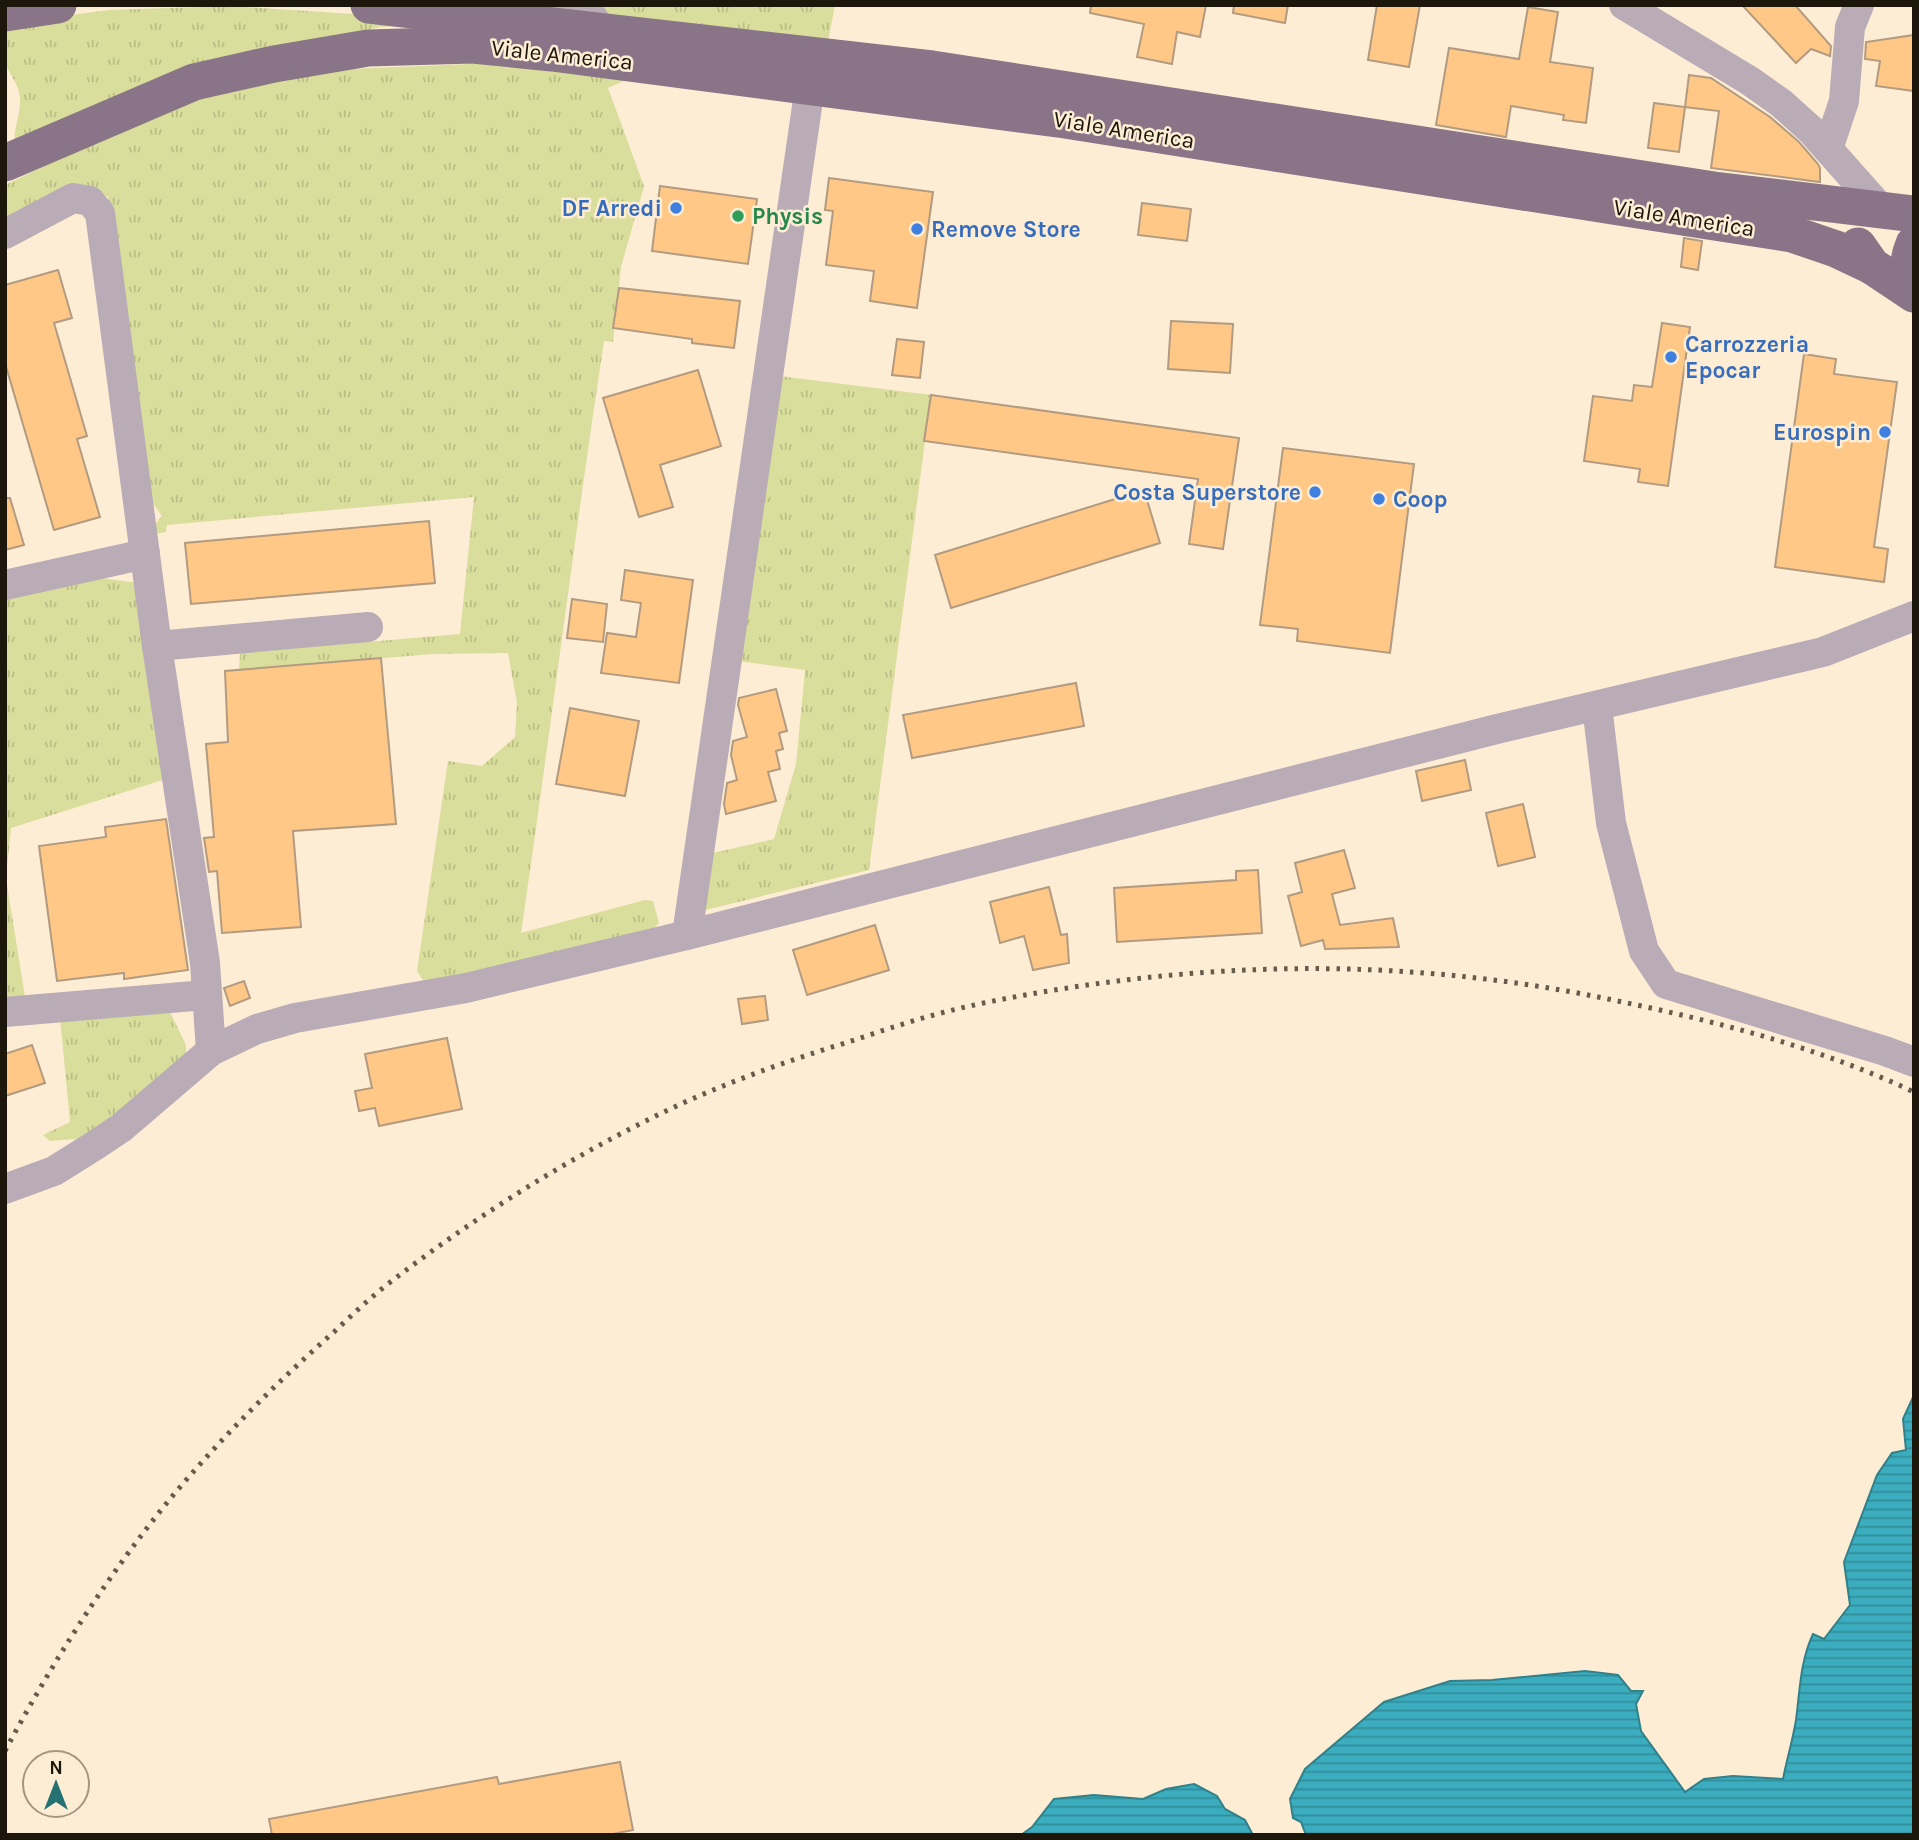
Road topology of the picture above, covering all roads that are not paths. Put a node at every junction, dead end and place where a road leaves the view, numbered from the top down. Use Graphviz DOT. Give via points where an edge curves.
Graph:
graph roads {
  1 [pos="58,5"];
  2 [pos="369,5"];
  3 [pos="547,5"];
  4 [pos="1624,5"];
  5 [pos="1858,5"];
  6 [pos="5,13"];
  7 [pos="662,40"];
  8 [pos="810,86"];
  9 [pos="1831,154"];
  10 [pos="5,163"];
  11 [pos="1836,205"];
  12 [pos="1898,212"];
  13 [pos="5,234"];
  14 [pos="1914,244"];
  15 [pos="1872,266"];
  16 [pos="1914,282"];
  17 [pos="1914,294"];
  18 [pos="145,554"];
  19 [pos="5,585"];
  20 [pos="1914,616"];
  21 [pos="368,627"];
  22 [pos="157,646"];
  23 [pos="1597,706"];
  24 [pos="687,935"];
  25 [pos="206,995"];
  26 [pos="5,1012"];
  27 [pos="211,1051"];
  28 [pos="1914,1062"];
  29 [pos="5,1189"];
  1 -- 6 [label="main road"];
  2 -- 7 [label="main road, Viale America"];
  3 -- 7 [label="street"];
  4 -- 9 [label="street" via="1781,103"];
  5 -- 9 [label="street" via="1850,27 1844,101"];
  7 -- 11 [label="main road, Viale America" via="943,71"];
  8 -- 10 [label="main road, Viale America" via="473,45 368,48 194,82"];
  8 -- 15 [label="main road, Viale America" via="1065,120 1792,234"];
  8 -- 24 [label="street"];
  9 -- 11 [label="street"];
  9 -- 12 [label="street"];
  11 -- 12 [label="main road, Viale America"];
  11 -- 15 [label="main road" via="1840,219"];
  13 -- 18 [label="street" via="73,198 89,201 100,213"];
  14 -- 16 [label="main road" via="1908,272"];
  15 -- 17 [label="main road"];
  18 -- 19 [label="street"];
  18 -- 22 [label="street"];
  20 -- 23 [label="street" via="1823,652"];
  21 -- 22 [label="street"];
  22 -- 25 [label="street"];
  23 -- 24 [label="street"];
  23 -- 28 [label="street" via="1611,823 1644,951 1666,984"];
  24 -- 27 [label="street" via="466,988 295,1018 257,1028"];
  25 -- 26 [label="street"];
  25 -- 27 [label="street"];
  27 -- 29 [label="street" via="121,1128 54,1171"];
}
